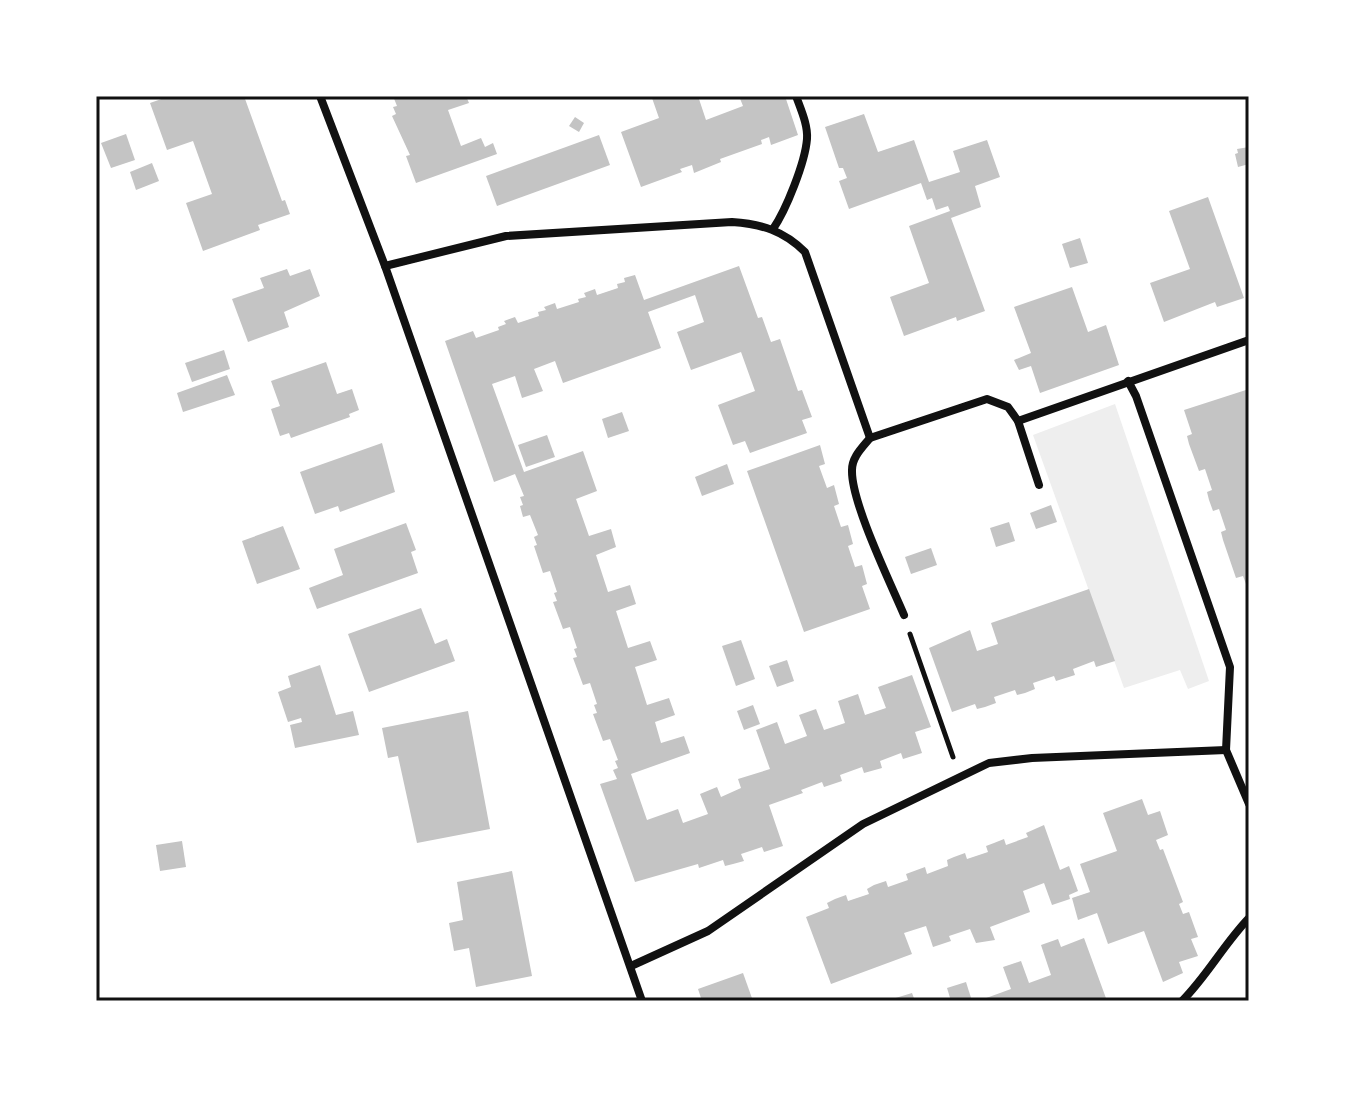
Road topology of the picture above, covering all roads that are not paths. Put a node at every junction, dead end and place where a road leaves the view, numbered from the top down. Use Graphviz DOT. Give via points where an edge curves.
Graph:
graph roads {
  1 [pos="320,96"];
  2 [pos="796,96"];
  3 [pos="773,229"];
  4 [pos="385,266"];
  5 [pos="1249,340"];
  6 [pos="1128,381"];
  7 [pos="1018,421"];
  8 [pos="870,438"];
  9 [pos="1039,485"];
  10 [pos="904,615"];
  11 [pos="1226,750"];
  12 [pos="1249,804"];
  13 [pos="1249,918"];
  14 [pos="631,966"];
  15 [pos="642,1001"];
  16 [pos="1182,1001"];
  1 -- 4 [label="street"];
  2 -- 3 [label="street" via="807,141 784,212"];
  3 -- 4 [label="street" via="732,222 506,236"];
  3 -- 8 [label="street" via="805,252"];
  4 -- 14 [label="street"];
  5 -- 6 [label="street"];
  6 -- 7 [label="street"];
  6 -- 11 [label="street" via="1230,667"];
  7 -- 8 [label="street" via="1008,407 987,399"];
  7 -- 9 [label="street"];
  8 -- 10 [label="street" via="852,469 857,498"];
  11 -- 12 [label="street"];
  11 -- 14 [label="street" via="989,763 863,824 708,931"];
  13 -- 16 [label="street"];
  14 -- 15 [label="street"];
}
